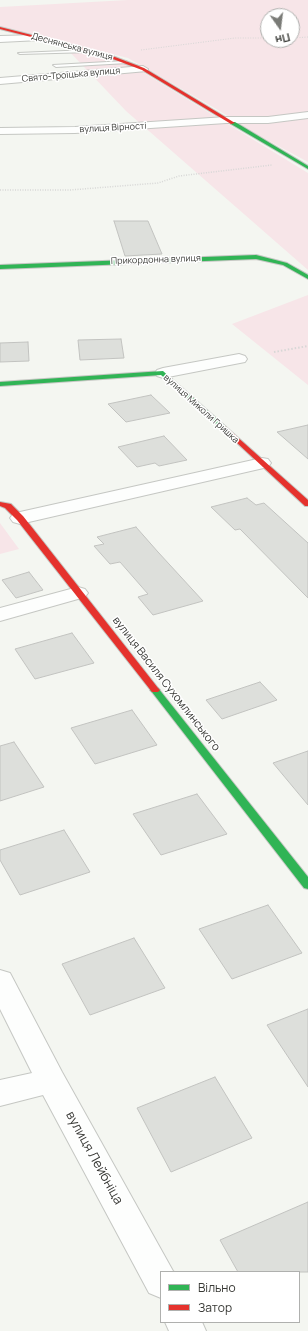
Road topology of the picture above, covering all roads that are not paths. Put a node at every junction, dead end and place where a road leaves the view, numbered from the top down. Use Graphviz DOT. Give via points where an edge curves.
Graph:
graph roads {
  1 [pos="0,28"];
  2 [pos="37,38"];
  3 [pos="0,39"];
  4 [pos="89,51"];
  5 [pos="20,53"];
  6 [pos="126,62"];
  7 [pos="56,65"];
  8 [pos="143,69"];
  9 [pos="0,81"];
  10 [pos="308,115"];
  11 [pos="226,120"];
  12 [pos="0,131"];
  13 [pos="307,166"];
  14 [pos="0,267"];
  15 [pos="308,277"];
  16 [pos="239,358"];
  17 [pos="164,373"];
  18 [pos="0,384"];
  19 [pos="262,463"];
  20 [pos="0,504"];
  21 [pos="308,504"];
  22 [pos="20,518"];
  23 [pos="78,593"];
  24 [pos="0,615"];
  25 [pos="308,885"];
  26 [pos="0,981"];
  27 [pos="51,1081"];
  28 [pos="0,1093"];
  29 [pos="160,1280"];
  1 -- 2 [label="street, Деснянська вулиця"];
  2 -- 3 [label="street"];
  2 -- 4 [label="street, Деснянська вулиця"];
  4 -- 5 [label="lane"];
  4 -- 6 [label="street, Деснянська вулиця"];
  6 -- 7 [label="lane"];
  6 -- 8 [label="street, Деснянська вулиця"];
  8 -- 9 [label="street, Свято-Троїцька вулиця"];
  8 -- 11 [label="street, Деснянська вулиця"];
  10 -- 11 [label="street, вулиця Вірності" via="268,120"];
  11 -- 12 [label="street, вулиця Вірності" via="162,126"];
  11 -- 13 [label="street, Деснянська вулиця"];
  14 -- 15 [label="street, Прикордонна вулиця" via="256,257 285,264"];
  16 -- 17 [label="street"];
  17 -- 18 [label="street, вулиця Миколи Гришка"];
  17 -- 19 [label="street, вулиця Миколи Гришка"];
  19 -- 21 [label="street, вулиця Миколи Гришка"];
  19 -- 22 [label="street"];
  20 -- 22 [label="street, вулиця Василя Сухомлинського" via="8,506"];
  22 -- 23 [label="street, вулиця Василя Сухомлинського"];
  23 -- 24 [label="street"];
  23 -- 25 [label="street, вулиця Василя Сухомлинського"];
  26 -- 27 [label="street, вулиця Лейбніца"];
  27 -- 28 [label="street"];
  27 -- 29 [label="street, вулиця Лейбніца"];
}
